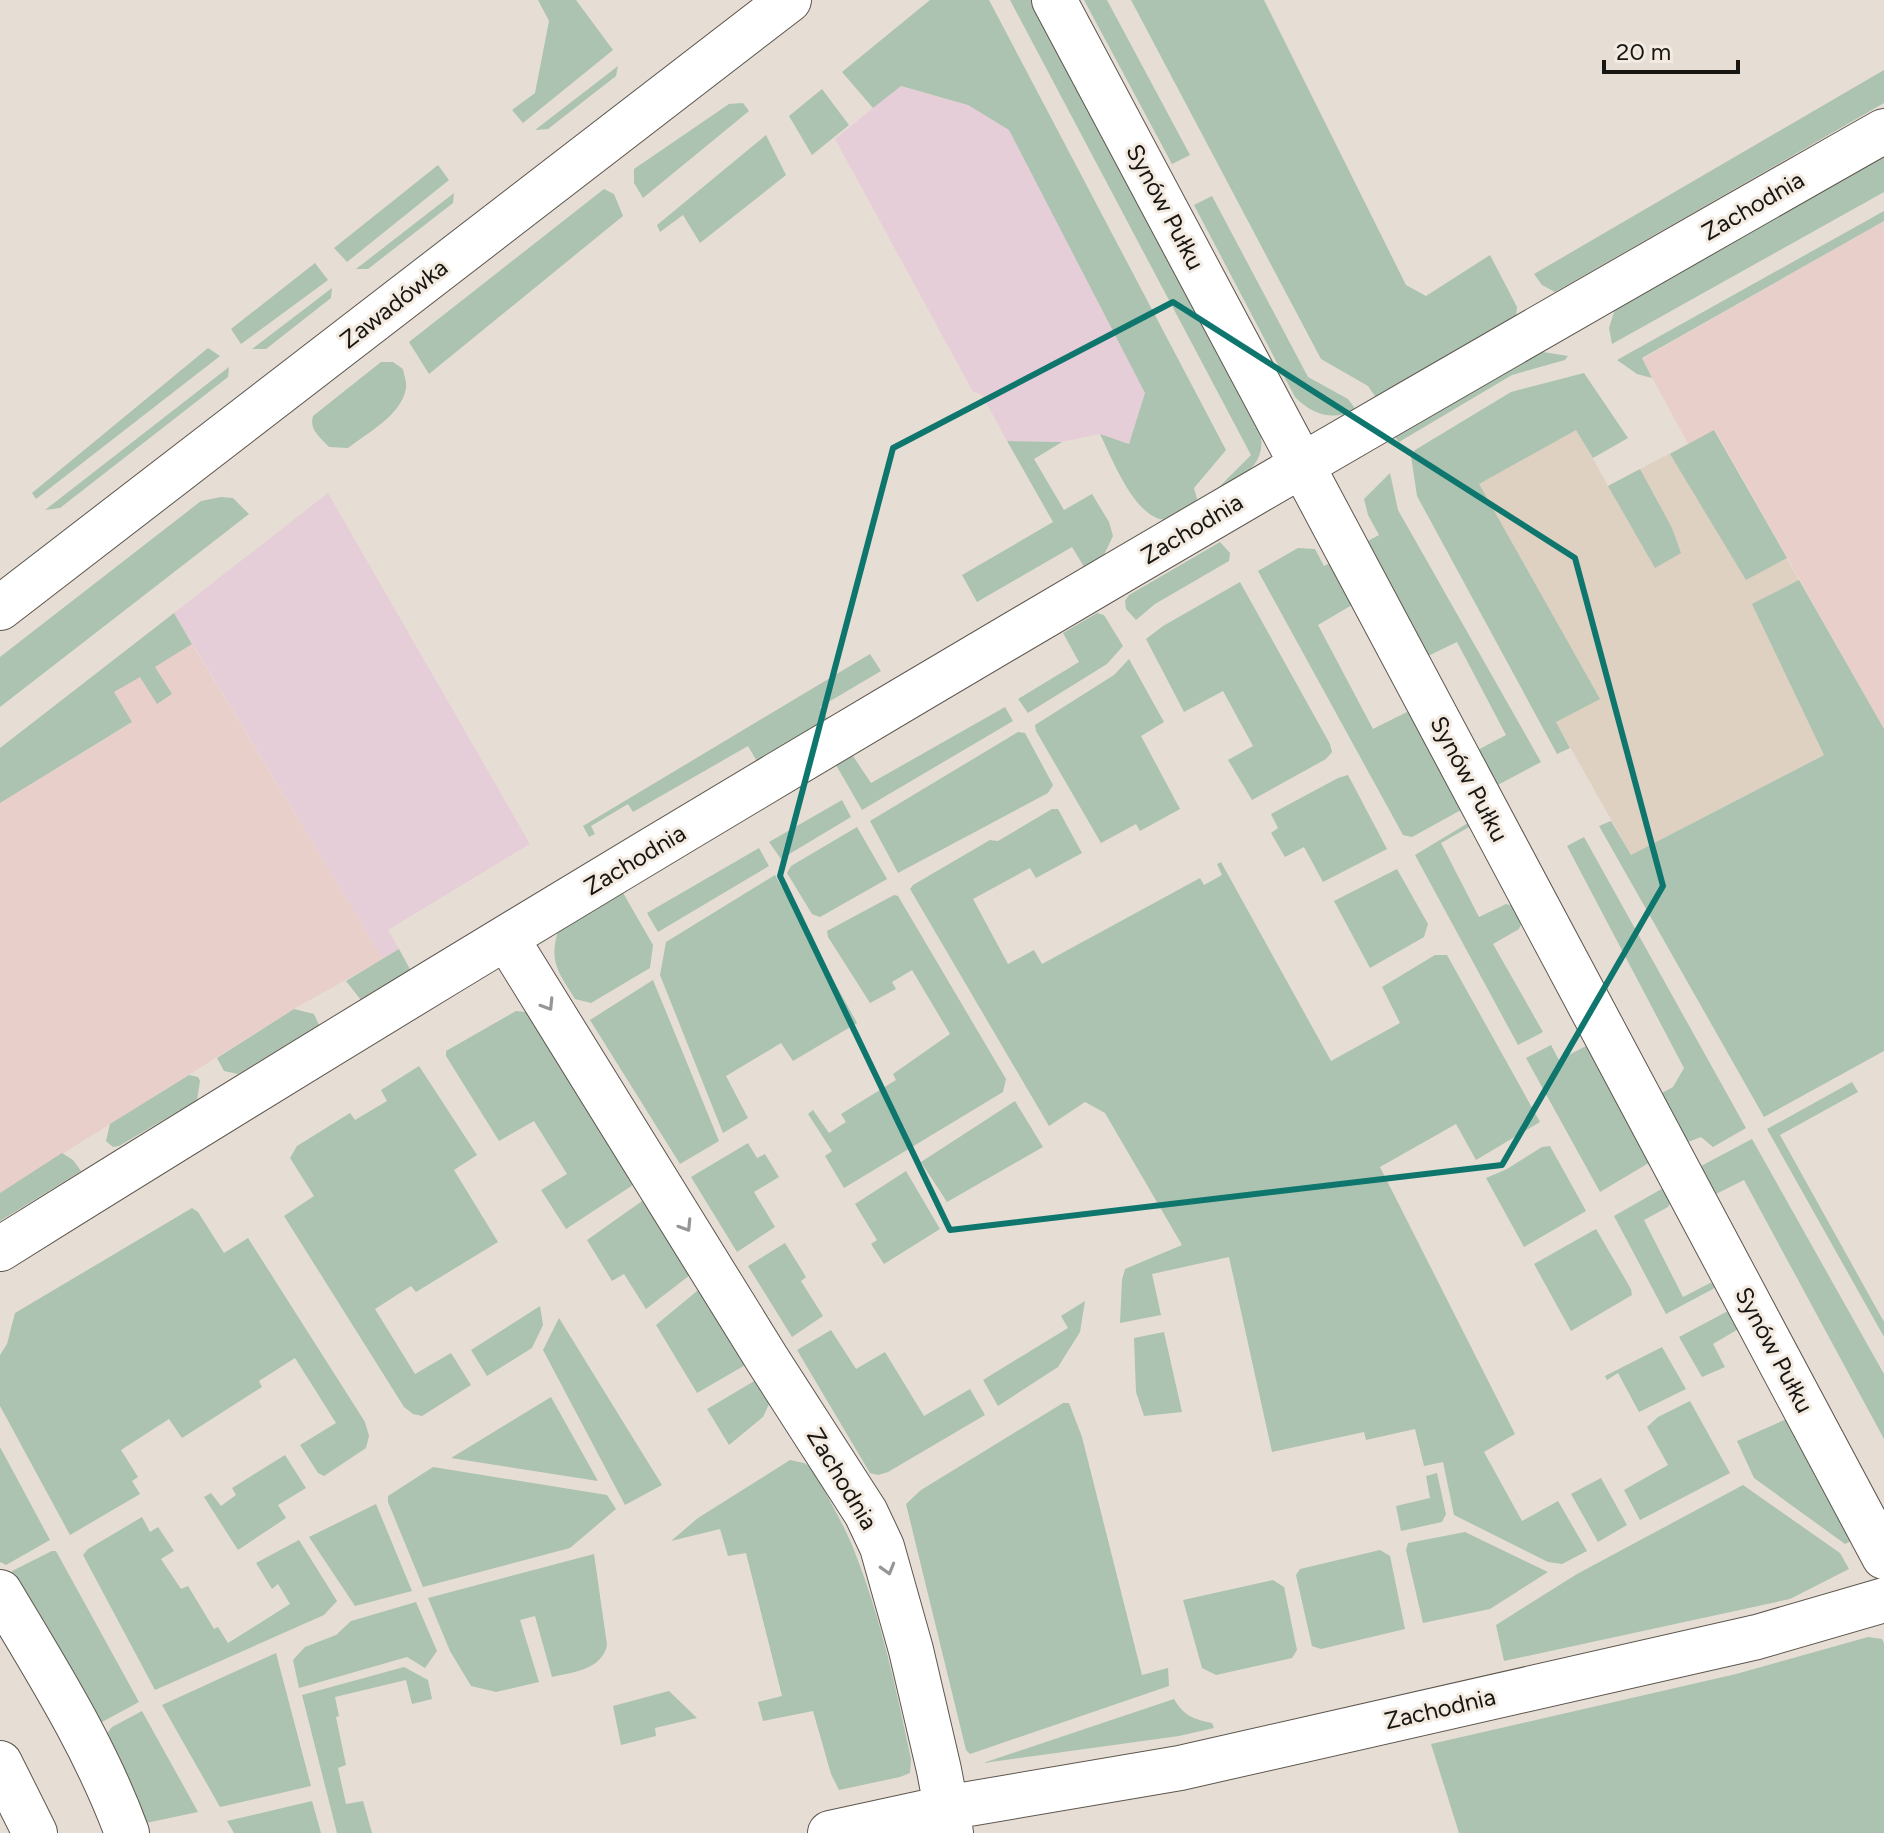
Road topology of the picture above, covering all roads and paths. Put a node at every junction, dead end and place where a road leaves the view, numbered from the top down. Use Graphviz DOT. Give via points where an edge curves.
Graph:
graph roads {
  1 [pos="789,0"];
  2 [pos="1054,0"];
  3 [pos="1884,131"];
  4 [pos="1301,464"];
  5 [pos="0,608"];
  6 [pos="507,939"];
  7 [pos="0,1249"];
  8 [pos="1884,1557"];
  9 [pos="0,1592"];
  10 [pos="1884,1600"];
  11 [pos="0,1763"];
  12 [pos="948,1820"];
  13 [pos="35,1833"];
  14 [pos="127,1833"];
  15 [pos="830,1833"];
  1 -- 5 [label="street, Zawadówka"];
  2 -- 4 [label="street, Synów Pułku"];
  3 -- 4 [label="street, Zachodnia"];
  4 -- 6 [label="street, Zachodnia"];
  4 -- 8 [label="street, Synów Pułku"];
  6 -- 7 [label="street, Zachodnia"];
  6 -- 12 [label="street, Zachodnia, one-way" via="866,1513 882,1547 911,1650"];
  9 -- 14 [label="street" via="86,1735"];
  10 -- 12 [label="street, Zachodnia" via="1757,1637"];
  11 -- 13 [label="street"];
  12 -- 15 [label="street, Zachodnia"];
}
